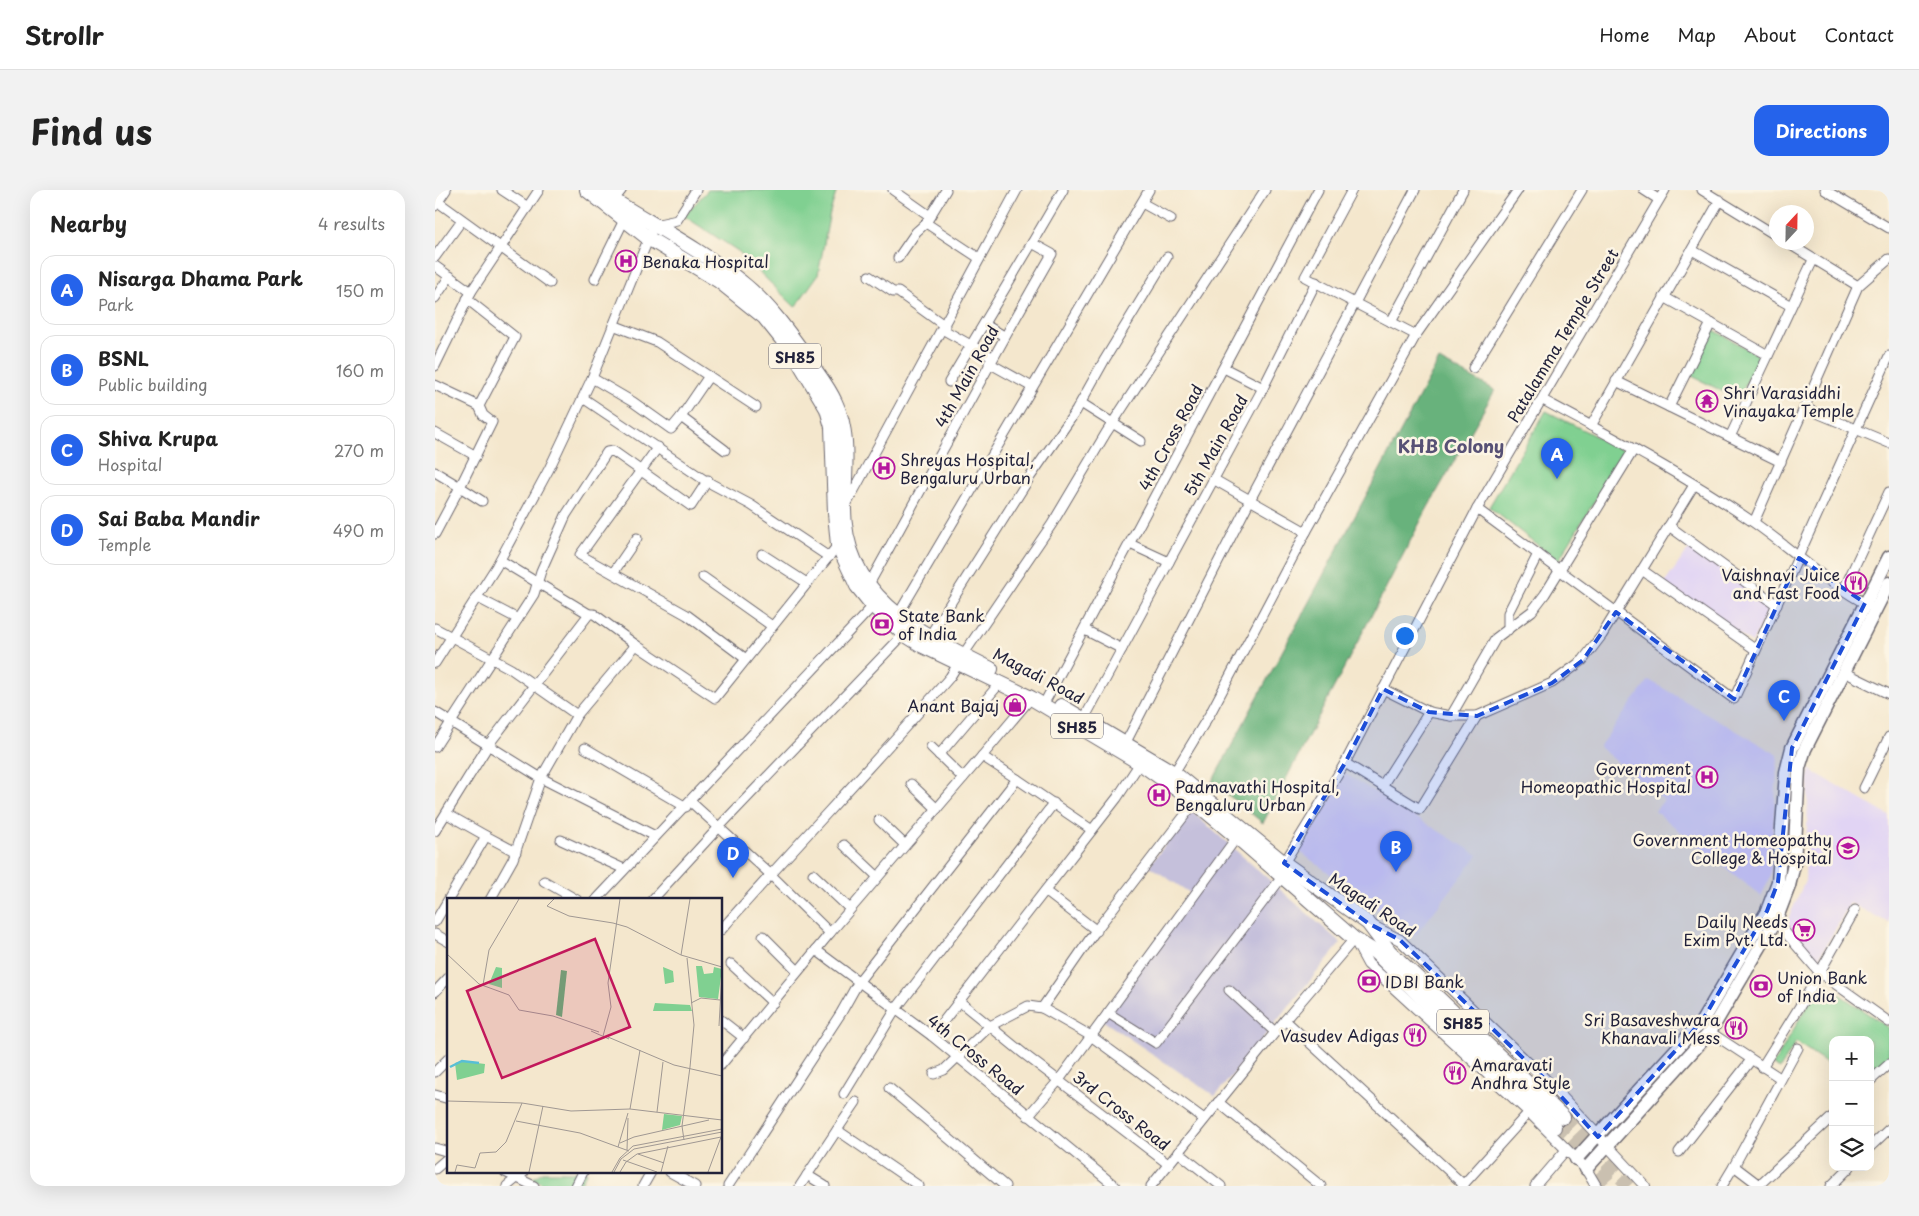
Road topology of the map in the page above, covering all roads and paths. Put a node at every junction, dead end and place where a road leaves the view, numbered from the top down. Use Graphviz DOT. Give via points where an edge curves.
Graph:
graph roads {
  1 [pos="446,190"];
  2 [pos="502,190"];
  3 [pos="539,190"];
  4 [pos="587,190"];
  5 [pos="697,190"];
  6 [pos="893,190"];
  7 [pos="946,190"];
  8 [pos="1017,190"];
  9 [pos="1063,190"];
  10 [pos="1149,190"];
  11 [pos="1265,190"];
  12 [pos="1318,190"];
  13 [pos="1352,190"];
  14 [pos="1415,190"];
  15 [pos="1463,190"];
  16 [pos="1518,190"];
  17 [pos="1582,190"];
  18 [pos="1644,190"];
  19 [pos="1665,190"];
  20 [pos="1702,190"];
  21 [pos="1825,190"];
  22 [pos="611,197"];
  23 [pos="1658,199"];
  24 [pos="1720,200"];
  25 [pos="1142,203"];
  26 [pos="436,205"];
  27 [pos="528,207"];
  28 [pos="928,219"];
  29 [pos="1171,219"];
  30 [pos="461,220"];
  31 [pos="624,220"];
  32 [pos="1889,228"];
  33 [pos="651,231"];
  34 [pos="1769,231"];
  35 [pos="1033,243"];
  36 [pos="500,248"];
  37 [pos="1691,250"];
  38 [pos="1798,250"];
  39 [pos="435,257"];
  40 [pos="1167,257"];
  41 [pos="897,258"];
  42 [pos="979,258"];
  43 [pos="1889,259"];
  44 [pos="1813,260"];
  45 [pos="435,266"];
  46 [pos="451,276"];
  47 [pos="869,276"];
  48 [pos="595,279"];
  49 [pos="1316,282"];
  50 [pos="550,283"];
  51 [pos="1857,286"];
  52 [pos="469,295"];
  53 [pos="1664,297"];
  54 [pos="435,298"];
  55 [pos="1356,304"];
  56 [pos="1791,306"];
  57 [pos="1391,322"];
  58 [pos="1711,323"];
  59 [pos="984,324"];
  60 [pos="613,325"];
  61 [pos="943,328"];
  62 [pos="1416,335"];
  63 [pos="1004,336"];
  64 [pos="971,346"];
  65 [pos="1768,355"];
  66 [pos="1889,356"];
  67 [pos="990,360"];
  68 [pos="435,366"];
  69 [pos="1224,368"];
  70 [pos="1473,368"];
  71 [pos="709,376"];
  72 [pos="592,378"];
  73 [pos="949,382"];
  74 [pos="1616,382"];
  75 [pos="435,385"];
  76 [pos="1032,387"];
  77 [pos="1263,388"];
  78 [pos="583,398"];
  79 [pos="1543,400"];
  80 [pos="1081,403"];
  81 [pos="479,406"];
  82 [pos="756,407"];
  83 [pos="1669,407"];
  84 [pos="1805,408"];
  85 [pos="681,417"];
  86 [pos="1112,423"];
  87 [pos="1591,426"];
  88 [pos="1856,430"];
  89 [pos="435,433"];
  90 [pos="1730,436"];
  91 [pos="1141,441"];
  92 [pos="1889,443"];
  93 [pos="658,448"];
  94 [pos="1634,449"];
  95 [pos="725,450"];
  96 [pos="475,456"];
  97 [pos="1781,462"];
  98 [pos="641,470"];
  99 [pos="435,472"];
  100 [pos="1213,479"];
  101 [pos="708,480"];
  102 [pos="1694,485"];
  103 [pos="460,487"];
  104 [pos="1889,492"];
  105 [pos="1250,500"];
  106 [pos="482,501"];
  107 [pos="1477,509"];
  108 [pos="839,511"];
  109 [pos="1754,522"];
  110 [pos="1669,526"];
  111 [pos="1306,532"];
  112 [pos="435,534"];
  113 [pos="637,538"];
  114 [pos="1130,544"];
  115 [pos="839,545"];
  116 [pos="762,554"];
  117 [pos="1538,554"];
  118 [pos="829,557"];
  119 [pos="1889,557"];
  120 [pos="1799,558"];
  121 [pos="500,560"];
  122 [pos="1169,562"];
  123 [pos="1559,570"];
  124 [pos="1642,570"];
  125 [pos="613,573"];
  126 [pos="703,577"];
  127 [pos="539,581"];
  128 [pos="807,583"];
  129 [pos="1889,583"];
  130 [pos="868,586"];
  131 [pos="1844,589"];
  132 [pos="476,597"];
  133 [pos="1777,605"];
  134 [pos="873,606"];
  135 [pos="1870,606"];
  136 [pos="1616,612"];
  137 [pos="589,614"];
  138 [pos="898,615"];
  139 [pos="518,619"];
  140 [pos="772,626"];
  141 [pos="435,628"];
  142 [pos="1085,630"];
  143 [pos="1508,630"];
  144 [pos="904,634"];
  145 [pos="452,635"];
  146 [pos="929,637"];
  147 [pos="636,646"];
  148 [pos="1122,649"];
  149 [pos="1756,650"];
  150 [pos="494,659"];
  151 [pos="746,659"];
  152 [pos="961,660"];
  153 [pos="435,662"];
  154 [pos="1844,672"];
  155 [pos="1000,683"];
  156 [pos="535,684"];
  157 [pos="1383,689"];
  158 [pos="1889,694"];
  159 [pos="1031,698"];
  160 [pos="1047,698"];
  161 [pos="435,712"];
  162 [pos="1429,712"];
  163 [pos="577,715"];
  164 [pos="1451,716"];
  165 [pos="1477,716"];
  166 [pos="1084,719"];
  167 [pos="451,723"];
  168 [pos="1889,738"];
  169 [pos="489,744"];
  170 [pos="435,747"];
  171 [pos="931,747"];
  172 [pos="585,748"];
  173 [pos="1123,748"];
  174 [pos="939,755"];
  175 [pos="982,756"];
  176 [pos="1140,763"];
  177 [pos="1345,763"];
  178 [pos="1174,773"];
  179 [pos="541,778"];
  180 [pos="963,778"];
  181 [pos="1017,779"];
  182 [pos="911,784"];
  183 [pos="1382,786"];
  184 [pos="1864,788"];
  185 [pos="1195,802"];
  186 [pos="1055,803"];
  187 [pos="688,804"];
  188 [pos="937,809"];
  189 [pos="447,814"];
  190 [pos="879,820"];
  191 [pos="719,827"];
  192 [pos="435,830"];
  193 [pos="1092,830"];
  194 [pos="486,836"];
  195 [pos="655,836"];
  196 [pos="1237,837"];
  197 [pos="561,840"];
  198 [pos="844,845"];
  199 [pos="905,845"];
  200 [pos="515,852"];
  201 [pos="624,869"];
  202 [pos="1283,870"];
  203 [pos="770,874"];
  204 [pos="813,874"];
  205 [pos="878,877"];
  206 [pos="544,882"];
  207 [pos="1045,891"];
  208 [pos="449,898"];
  209 [pos="491,898"];
  210 [pos="573,898"];
  211 [pos="598,898"];
  212 [pos="654,898"];
  213 [pos="447,902"];
  214 [pos="850,909"];
  215 [pos="1855,910"];
  216 [pos="1771,916"];
  217 [pos="435,922"];
  218 [pos="1368,923"];
  219 [pos="723,928"];
  220 [pos="1097,931"];
  221 [pos="830,933"];
  222 [pos="435,934"];
  223 [pos="763,936"];
  224 [pos="1354,939"];
  225 [pos="447,941"];
  226 [pos="816,950"];
  227 [pos="731,964"];
  228 [pos="798,971"];
  229 [pos="1820,973"];
  230 [pos="447,979"];
  231 [pos="859,981"];
  232 [pos="1229,990"];
  233 [pos="435,992"];
  234 [pos="959,1001"];
  235 [pos="773,1003"];
  236 [pos="1042,1008"];
  237 [pos="896,1009"];
  238 [pos="1108,1013"];
  239 [pos="1285,1020"];
  240 [pos="1888,1020"];
  241 [pos="723,1022"];
  242 [pos="990,1026"];
  243 [pos="1275,1032"];
  244 [pos="1710,1032"];
  245 [pos="932,1036"];
  246 [pos="1091,1036"];
  247 [pos="743,1038"];
  248 [pos="1798,1048"];
  249 [pos="957,1058"];
  250 [pos="447,1060"];
  251 [pos="1751,1060"];
  252 [pos="723,1063"];
  253 [pos="1889,1064"];
  254 [pos="1763,1067"];
  255 [pos="435,1072"];
  256 [pos="934,1074"];
  257 [pos="1874,1077"];
  258 [pos="1780,1078"];
  259 [pos="1059,1080"];
  260 [pos="889,1088"];
  261 [pos="844,1094"];
  262 [pos="856,1102"];
  263 [pos="1218,1102"];
  264 [pos="1529,1112"];
  265 [pos="1028,1116"];
  266 [pos="1205,1119"];
  267 [pos="1829,1120"];
  268 [pos="1889,1129"];
  269 [pos="837,1130"];
  270 [pos="1602,1142"];
  271 [pos="1874,1143"];
  272 [pos="1566,1150"];
  273 [pos="1178,1152"];
  274 [pos="1679,1152"];
  275 [pos="447,1159"];
  276 [pos="1576,1159"];
  277 [pos="1168,1164"];
  278 [pos="1734,1166"];
  279 [pos="435,1169"];
  280 [pos="1586,1169"];
  281 [pos="1846,1171"];
  282 [pos="520,1174"];
  283 [pos="582,1174"];
  284 [pos="650,1174"];
  285 [pos="674,1174"];
  286 [pos="807,1175"];
  287 [pos="1463,1185"];
  288 [pos="1758,1185"];
  289 [pos="507,1186"];
  290 [pos="533,1186"];
  291 [pos="576,1186"];
  292 [pos="643,1186"];
  293 [pos="695,1186"];
  294 [pos="729,1186"];
  295 [pos="800,1186"];
  296 [pos="825,1186"];
  297 [pos="919,1186"];
  298 [pos="1005,1186"];
  299 [pos="1115,1186"];
  300 [pos="1151,1186"];
  301 [pos="1221,1186"];
  302 [pos="1321,1186"];
  303 [pos="1535,1186"];
  304 [pos="1596,1186"];
  305 [pos="1645,1186"];
  306 [pos="1722,1186"];
  307 [pos="1831,1186"];
  1 -- 26 [label="street"];
  2 -- 27 [label="street"];
  3 -- 27 [label="street"];
  4 -- 22 [label="main road, Magadi Road / SH85"];
  5 -- 33 [label="street" via="677,220"];
  6 -- 28 [label="street"];
  7 -- 28 [label="street"];
  8 -- 42 [label="street"];
  9 -- 35 [label="street"];
  10 -- 25 [label="street"];
  11 -- 86 [label="street"];
  12 -- 69 [label="street, 4th Cross Road"];
  13 -- 49 [label="street" via="1305,277"];
  14 -- 55 [label="street"];
  15 -- 57 [label="street"];
  16 -- 62 [label="street"];
  17 -- 70 [label="street"];
  18 -- 23 [label="street"];
  19 -- 23 [label="street, Patalamma Temple Street"];
  20 -- 24 [label="street"];
  21 -- 32 [label="street"];
  22 -- 31 [label="main road, Magadi Road / SH85"];
  22 -- 33 [label="main road, Magadi Road / SH85"];
  23 -- 79 [label="street, Patalamma Temple Street"];
  24 -- 34 [label="street"];
  24 -- 37 [label="street"];
  25 -- 29 [label="street"];
  25 -- 76 [label="street"];
  26 -- 30 [label="street"];
  27 -- 36 [label="street"];
  28 -- 41 [label="street"];
  28 -- 42 [label="street"];
  30 -- 36 [label="street"];
  30 -- 39 [label="street"];
  31 -- 33 [label="main road, Magadi Road / SH85"];
  31 -- 48 [label="street"];
  33 -- 60 [label="street"];
  33 -- 108 [label="main road, Magadi Road / SH85" via="742,282 781,321 818,374 841,417 845,455"];
  35 -- 59 [label="street"];
  35 -- 63 [label="street, 4th Main Road" via="1052,254"];
  36 -- 50 [label="street"];
  36 -- 52 [label="street"];
  37 -- 53 [label="street"];
  37 -- 56 [label="street"];
  38 -- 44 [label="street"];
  40 -- 80 [label="street"];
  42 -- 61 [label="street"];
  43 -- 51 [label="street"];
  44 -- 51 [label="street"];
  44 -- 56 [label="street"];
  45 -- 46 [label="street"];
  46 -- 52 [label="street"];
  46 -- 54 [label="street"];
  47 -- 61 [label="street" via="898,292"];
  49 -- 55 [label="street"];
  49 -- 77 [label="street, 5th Main Road"];
  51 -- 84 [label="street"];
  52 -- 68 [label="street"];
  52 -- 81 [label="street" via="515,337"];
  53 -- 58 [label="street"];
  53 -- 74 [label="street"];
  55 -- 57 [label="street"];
  55 -- 105 [label="street"];
  56 -- 65 [label="street"];
  57 -- 62 [label="street"];
  58 -- 65 [label="street"];
  58 -- 83 [label="street"];
  59 -- 63 [label="street"];
  59 -- 64 [label="street"];
  60 -- 71 [label="street" via="657,342"];
  60 -- 72 [label="street"];
  61 -- 64 [label="street"];
  61 -- 108 [label="street"];
  62 -- 111 [label="street"];
  63 -- 67 [label="street, 4th Main Road"];
  64 -- 67 [label="street"];
  64 -- 73 [label="street"];
  65 -- 90 [label="street"];
  66 -- 88 [label="street"];
  67 -- 76 [label="street"];
  67 -- 130 [label="street, 4th Main Road"];
  69 -- 77 [label="street"];
  69 -- 114 [label="street, 4th Cross Road"];
  71 -- 82 [label="street"];
  71 -- 85 [label="street"];
  72 -- 78 [label="street"];
  72 -- 85 [label="street" via="671,429"];
  74 -- 83 [label="street"];
  74 -- 87 [label="street"];
  75 -- 81 [label="street"];
  76 -- 138 [label="street"];
  77 -- 100 [label="street, 5th Main Road"];
  78 -- 93 [label="street"];
  78 -- 121 [label="street"];
  79 -- 87 [label="street"];
  79 -- 107 [label="street, Patalamma Temple Street"];
  80 -- 86 [label="street"];
  80 -- 146 [label="street"];
  81 -- 96 [label="street" via="483,415 492,422"];
  83 -- 90 [label="street"];
  84 -- 88 [label="street"];
  84 -- 97 [label="street"];
  85 -- 95 [label="street"];
  86 -- 91 [label="street"];
  86 -- 152 [label="street" via="1052,524"];
  87 -- 94 [label="street"];
  88 -- 92 [label="street"];
  88 -- 120 [label="street"];
  89 -- 96 [label="street"];
  90 -- 97 [label="street"];
  93 -- 98 [label="street"];
  93 -- 101 [label="street"];
  94 -- 102 [label="street"];
  94 -- 123 [label="street"];
  96 -- 103 [label="street"];
  97 -- 109 [label="street"];
  98 -- 101 [label="street" via="691,506"];
  98 -- 125 [label="street" via="580,555"];
  98 -- 127 [label="street" via="613,451 607,452 566,515"];
  99 -- 103 [label="street"];
  100 -- 105 [label="street"];
  100 -- 122 [label="street, 5th Main Road"];
  101 -- 118 [label="street"];
  102 -- 109 [label="street"];
  102 -- 110 [label="street"];
  103 -- 106 [label="street"];
  103 -- 112 [label="street"];
  104 -- 131 [label="street"];
  105 -- 111 [label="street"];
  105 -- 173 [label="street"];
  107 -- 117 [label="street"];
  107 -- 157 [label="street, Patalamma Temple Street"];
  108 -- 115 [label="main road, Magadi Road / SH85"];
  108 -- 130 [label="main road, Magadi Road / SH85" via="856,565"];
  109 -- 120 [label="street"];
  110 -- 124 [label="street"];
  110 -- 133 [label="street"];
  111 -- 178 [label="street" via="1211,712"];
  113 -- 125 [label="street"];
  114 -- 122 [label="street"];
  114 -- 142 [label="street, 4th Cross Road"];
  115 -- 118 [label="street"];
  115 -- 134 [label="main road, Magadi Road / SH85" via="857,586"];
  116 -- 128 [label="street"];
  117 -- 123 [label="street"];
  117 -- 143 [label="street" via="1508,614"];
  118 -- 128 [label="street"];
  119 -- 135 [label="main road"];
  120 -- 131 [label="street"];
  120 -- 133 [label="street"];
  121 -- 127 [label="street"];
  121 -- 132 [label="street"];
  122 -- 148 [label="street, 5th Main Road"];
  123 -- 136 [label="street"];
  123 -- 143 [label="street" via="1533,611"];
  124 -- 136 [label="street"];
  124 -- 149 [label="street"];
  125 -- 151 [label="street" via="687,616"];
  126 -- 140 [label="street"];
  127 -- 137 [label="street"];
  127 -- 139 [label="street"];
  128 -- 140 [label="street"];
  129 -- 135 [label="main road"];
  130 -- 138 [label="main road, Magadi Road / SH85"];
  131 -- 135 [label="street"];
  132 -- 139 [label="street"];
  132 -- 145 [label="street"];
  133 -- 149 [label="street"];
  134 -- 144 [label="main road, Magadi Road / SH85"];
  134 -- 187 [label="street"];
  135 -- 154 [label="main road"];
  135 -- 216 [label="main road" via="1791,748 1786,772 1778,882"];
  136 -- 149 [label="street" via="1734,700"];
  136 -- 165 [label="street" via="1583,660 1552,683"];
  137 -- 147 [label="street" via="594,614"];
  137 -- 156 [label="street"];
  138 -- 146 [label="main road, Magadi Road / SH85"];
  139 -- 150 [label="street"];
  140 -- 151 [label="street"];
  141 -- 145 [label="street"];
  142 -- 148 [label="street"];
  142 -- 160 [label="street, 4th Cross Road"];
  143 -- 164 [label="street" via="1489,647"];
  144 -- 152 [label="main road, Magadi Road / SH85"];
  144 -- 191 [label="street"];
  145 -- 150 [label="street"];
  145 -- 153 [label="street"];
  146 -- 152 [label="main road, Magadi Road / SH85"];
  147 -- 151 [label="street" via="715,698"];
  147 -- 163 [label="street"];
  148 -- 166 [label="street, 5th Main Road"];
  150 -- 156 [label="street"];
  150 -- 167 [label="street"];
  152 -- 155 [label="main road, Magadi Road / SH85"];
  152 -- 160 [label="main road, Magadi Road / SH85"];
  152 -- 203 [label="street" via="951,677 878,760"];
  154 -- 158 [label="street"];
  154 -- 216 [label="main road" via="1805,749 1799,768 1794,864 1789,886"];
  155 -- 159 [label="main road, Magadi Road / SH85"];
  155 -- 174 [label="street"];
  156 -- 163 [label="street"];
  156 -- 169 [label="street"];
  157 -- 162 [label="street"];
  157 -- 177 [label="street, Patalamma Temple Street"];
  159 -- 173 [label="main road, Magadi Road / SH85"];
  159 -- 175 [label="street"];
  160 -- 166 [label="main road, Magadi Road / SH85"];
  161 -- 167 [label="street"];
  162 -- 164 [label="street"];
  162 -- 183 [label="street"];
  163 -- 179 [label="street"];
  164 -- 165 [label="street"];
  165 -- 183 [label="street" via="1420,809"];
  166 -- 173 [label="main road, Magadi Road / SH85"];
  167 -- 169 [label="street"];
  167 -- 170 [label="street"];
  168 -- 184 [label="street"];
  169 -- 179 [label="street"];
  169 -- 189 [label="street"];
  171 -- 174 [label="street"];
  172 -- 187 [label="street"];
  173 -- 176 [label="main road, Magadi Road / SH85"];
  173 -- 178 [label="main road, Magadi Road / SH85"];
  174 -- 180 [label="street"];
  175 -- 180 [label="street"];
  175 -- 181 [label="street"];
  176 -- 185 [label="main road, Magadi Road / SH85"];
  176 -- 193 [label="street"];
  177 -- 183 [label="street"];
  177 -- 202 [label="street, Patalamma Temple Street"];
  178 -- 202 [label="main road, Magadi Road / SH85"];
  179 -- 195 [label="street"];
  179 -- 200 [label="street"];
  180 -- 188 [label="street"];
  181 -- 186 [label="street"];
  181 -- 231 [label="street"];
  182 -- 188 [label="street"];
  185 -- 196 [label="main road, Magadi Road / SH85"];
  185 -- 220 [label="street"];
  186 -- 193 [label="street"];
  186 -- 237 [label="street"];
  187 -- 191 [label="street"];
  187 -- 195 [label="street"];
  188 -- 199 [label="street"];
  189 -- 192 [label="street"];
  189 -- 194 [label="street"];
  190 -- 199 [label="street"];
  191 -- 203 [label="street"];
  191 -- 212 [label="street"];
  193 -- 207 [label="street"];
  194 -- 200 [label="street"];
  194 -- 208 [label="street"];
  195 -- 201 [label="street"];
  196 -- 202 [label="main road, Magadi Road / SH85"];
  196 -- 238 [label="street"];
  197 -- 201 [label="street"];
  198 -- 205 [label="street"];
  199 -- 205 [label="street"];
  200 -- 209 [label="street"];
  201 -- 211 [label="street"];
  202 -- 218 [label="main road, Magadi Road / SH85"];
  202 -- 224 [label="main road, Magadi Road / SH85"];
  202 -- 238 [label="street, Patalamma Temple Street" via="1156,1043"];
  203 -- 219 [label="street"];
  203 -- 221 [label="street"];
  204 -- 214 [label="street"];
  205 -- 214 [label="street"];
  206 -- 210 [label="street"];
  207 -- 220 [label="street"];
  207 -- 234 [label="street"];
  213 -- 217 [label="street"];
  214 -- 221 [label="street"];
  215 -- 229 [label="street"];
  216 -- 229 [label="street"];
  216 -- 244 [label="main road"];
  216 -- 270 [label="main road" via="1702,1021"];
  218 -- 224 [label="main road, SH85" via="1389,951 1559,1122 1375,952"];
  218 -- 270 [label="street, Magadi Road / SH85" via="1399,940 1547,1081"];
  220 -- 236 [label="street"];
  221 -- 226 [label="street"];
  222 -- 225 [label="street"];
  223 -- 228 [label="street"];
  224 -- 239 [label="street"];
  224 -- 264 [label="street, Magadi Road / SH85" via="1368,964"];
  226 -- 228 [label="street"];
  226 -- 231 [label="street, 4th Cross Road"];
  227 -- 235 [label="street"];
  228 -- 235 [label="street"];
  229 -- 240 [label="street"];
  229 -- 254 [label="street"];
  230 -- 233 [label="street"];
  231 -- 237 [label="street, 4th Cross Road"];
  231 -- 294 [label="street"];
  232 -- 243 [label="street"];
  234 -- 242 [label="street, 3rd Cross Road"];
  234 -- 245 [label="street"];
  235 -- 247 [label="street"];
  236 -- 242 [label="street" via="1028,1006"];
  236 -- 246 [label="street"];
  237 -- 245 [label="street, 4th Cross Road"];
  237 -- 261 [label="street"];
  238 -- 246 [label="street"];
  239 -- 243 [label="street"];
  239 -- 287 [label="street"];
  241 -- 247 [label="street"];
  242 -- 249 [label="street"];
  242 -- 259 [label="street, 3rd Cross Road"];
  243 -- 263 [label="street"];
  244 -- 251 [label="street"];
  244 -- 270 [label="main road"];
  245 -- 249 [label="street, 4th Cross Road"];
  246 -- 259 [label="street"];
  246 -- 266 [label="street"];
  247 -- 252 [label="street"];
  248 -- 258 [label="street"];
  249 -- 256 [label="street"];
  249 -- 265 [label="street, 4th Cross Road"];
  250 -- 255 [label="street"];
  251 -- 254 [label="street"];
  251 -- 274 [label="street"];
  253 -- 257 [label="street"];
  254 -- 258 [label="street"];
  258 -- 278 [label="street"];
  259 -- 265 [label="street"];
  259 -- 277 [label="street, 3rd Cross Road"];
  260 -- 298 [label="street"];
  262 -- 269 [label="street"];
  263 -- 266 [label="street"];
  263 -- 302 [label="street"];
  264 -- 272 [label="street, Magadi Road / SH85"];
  264 -- 287 [label="street"];
  265 -- 299 [label="street, 4th Cross Road"];
  266 -- 273 [label="street"];
  267 -- 288 [label="street"];
  268 -- 271 [label="street"];
  269 -- 286 [label="street"];
  269 -- 297 [label="street"];
  270 -- 276 [label="main road"];
  270 -- 280 [label="main road"];
  270 -- 305 [label="street, Magadi Road / SH85"];
  272 -- 276 [label="street, Magadi Road / SH85"];
  272 -- 303 [label="street"];
  273 -- 277 [label="street"];
  273 -- 301 [label="street"];
  275 -- 279 [label="street"];
  276 -- 280 [label="street, Magadi Road / SH85"];
  277 -- 300 [label="street"];
  278 -- 288 [label="street"];
  278 -- 306 [label="street"];
  280 -- 304 [label="street, Magadi Road / SH85"];
  281 -- 307 [label="street"];
  282 -- 289 [label="street"];
  282 -- 290 [label="street"];
  283 -- 291 [label="street"];
  284 -- 292 [label="street"];
  285 -- 293 [label="street"];
  286 -- 295 [label="street"];
  286 -- 296 [label="street"];
}
